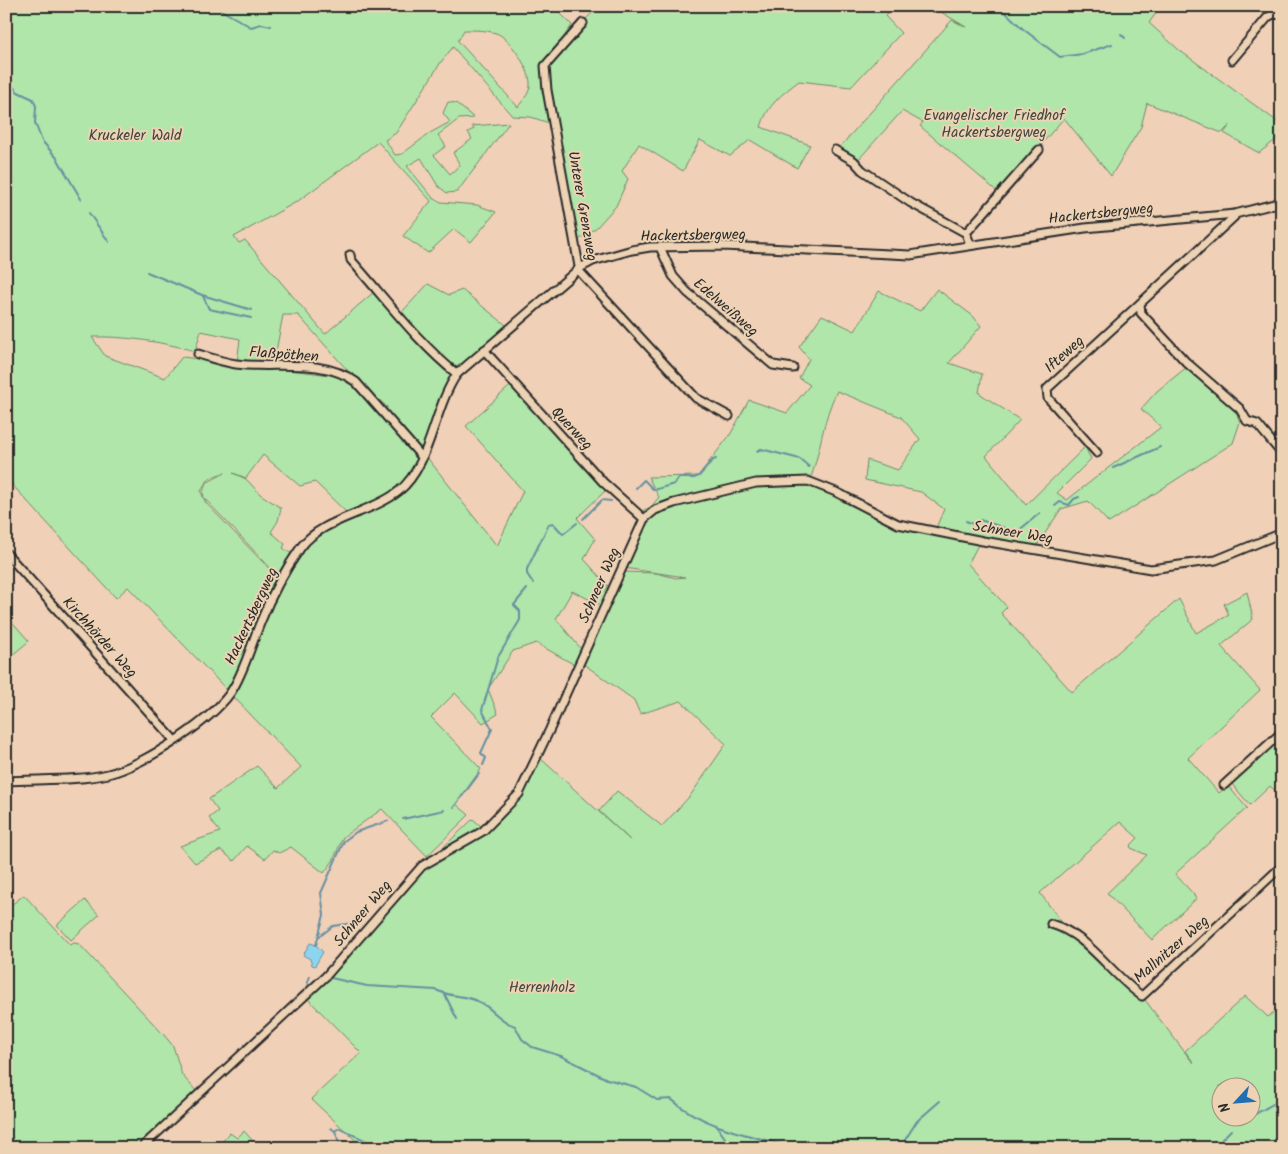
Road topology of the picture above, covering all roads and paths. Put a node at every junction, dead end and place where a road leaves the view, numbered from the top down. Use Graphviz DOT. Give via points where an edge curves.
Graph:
graph roads {
  1 [pos="1282,15"];
  2 [pos="583,23"];
  3 [pos="1232,60"];
  4 [pos="835,150"];
  5 [pos="1039,150"];
  6 [pos="1282,202"];
  7 [pos="1235,214"];
  8 [pos="966,233"];
  9 [pos="970,244"];
  10 [pos="660,247"];
  11 [pos="350,255"];
  12 [pos="580,268"];
  13 [pos="1140,304"];
  14 [pos="484,350"];
  15 [pos="198,354"];
  16 [pos="792,368"];
  17 [pos="457,374"];
  18 [pos="729,416"];
  19 [pos="1097,453"];
  20 [pos="1282,454"];
  21 [pos="422,457"];
  22 [pos="644,519"];
  23 [pos="1282,533"];
  24 [pos="6,553"];
  25 [pos="1282,732"];
  26 [pos="174,740"];
  27 [pos="6,781"];
  28 [pos="1224,785"];
  29 [pos="1282,866"];
  30 [pos="1051,924"];
  31 [pos="141,1148"];
  1 -- 3 [label="street" via="1268,17"];
  2 -- 12 [label="street, Unterer Grenzweg" via="545,66"];
  4 -- 8 [label="street" via="854,160 862,170 912,203"];
  5 -- 8 [label="street"];
  6 -- 7 [label="street, Hackertsbergweg"];
  7 -- 9 [label="street, Hackertsbergweg" via="1085,228"];
  7 -- 13 [label="street"];
  8 -- 9 [label="street"];
  9 -- 10 [label="street, Hackertsbergweg" via="933,252 893,255"];
  10 -- 12 [label="street, Hackertsbergweg" via="632,250"];
  10 -- 16 [label="street, Edelweißweg" via="673,276 687,292 772,365"];
  11 -- 17 [label="street" via="404,321"];
  12 -- 14 [label="street, Hackertsbergweg"];
  12 -- 18 [label="street, Unterer Grenzweg" via="580,272 696,398"];
  13 -- 19 [label="street, Ifteweg" via="1046,392"];
  13 -- 20 [label="street" via="1141,313 1179,355 1240,409 1247,421 1257,424"];
  14 -- 17 [label="street, Hackertsbergweg"];
  14 -- 22 [label="street, Querweg" via="596,475"];
  15 -- 21 [label="street, Flaßpöthen" via="235,364 286,365 347,376 356,382"];
  17 -- 21 [label="street, Hackertsbergweg" via="447,388"];
  21 -- 26 [label="street, Hackertsbergweg" via="417,469 398,492 314,535 302,546 262,618 234,687 221,706"];
  22 -- 23 [label="street, Schneer Weg" via="655,510 674,503 756,483 808,481 898,524 1150,569 1216,560"];
  22 -- 31 [label="street, Schneer Weg" via="519,794 483,831 432,858 417,870 326,976"];
  24 -- 26 [label="street, Kirchhörder Weg"];
  25 -- 28 [label="street"];
  26 -- 27 [label="street, Hackertsbergweg" via="110,774"];
  29 -- 30 [label="street, Mallnitzer Weg" via="1142,996 1125,985 1081,939 1066,928"];
}
